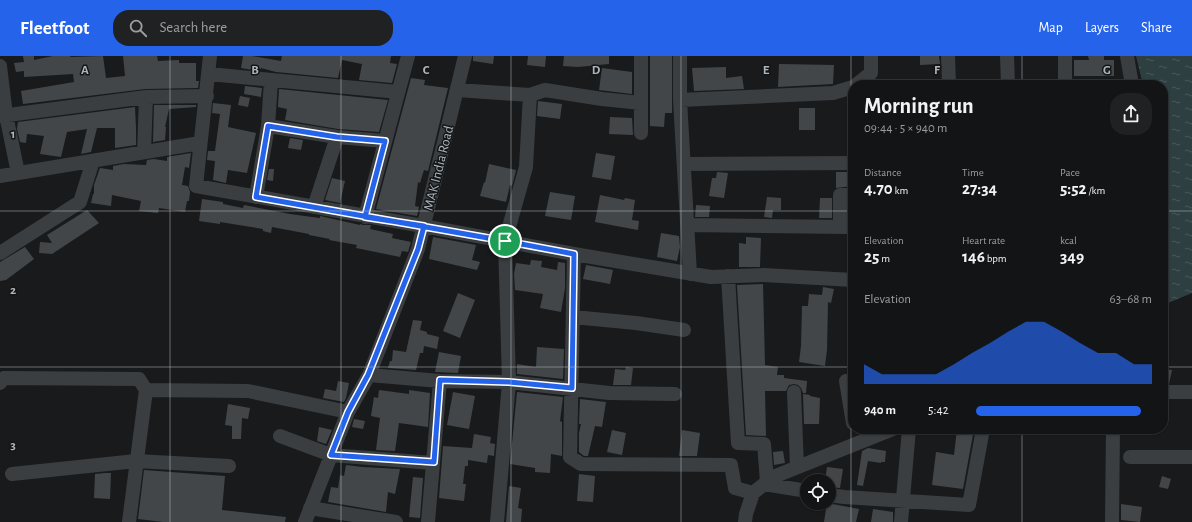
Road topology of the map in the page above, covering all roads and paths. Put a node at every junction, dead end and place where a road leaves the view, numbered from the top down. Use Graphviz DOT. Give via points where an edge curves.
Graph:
graph roads {
  1 [pos="210,56"];
  2 [pos="408,56"];
  3 [pos="465,56"];
  4 [pos="641,56"];
  5 [pos="680,56"];
  6 [pos="871,56"];
  7 [pos="948,56"];
  8 [pos="1007,56"];
  9 [pos="1065,56"];
  10 [pos="1127,56"];
  11 [pos="0,66"];
  12 [pos="209,74"];
  13 [pos="862,80"];
  14 [pos="949,80"];
  15 [pos="1008,80"];
  16 [pos="1065,80"];
  17 [pos="1131,80"];
  18 [pos="272,81"];
  19 [pos="848,88"];
  20 [pos="457,90"];
  21 [pos="398,92"];
  22 [pos="530,95"];
  23 [pos="207,96"];
  24 [pos="146,97"];
  25 [pos="680,100"];
  26 [pos="641,103"];
  27 [pos="3,116"];
  28 [pos="268,126"];
  29 [pos="641,133"];
  30 [pos="337,137"];
  31 [pos="385,141"];
  32 [pos="200,143"];
  33 [pos="144,152"];
  34 [pos="93,161"];
  35 [pos="848,163"];
  36 [pos="684,164"];
  37 [pos="18,174"];
  38 [pos="0,176"];
  39 [pos="848,195"];
  40 [pos="256,197"];
  41 [pos="314,207"];
  42 [pos="365,217"];
  43 [pos="688,225"];
  44 [pos="424,226"];
  45 [pos="505,241"];
  46 [pos="0,253"];
  47 [pos="574,254"];
  48 [pos="690,274"];
  49 [pos="728,276"];
  50 [pos="848,280"];
  51 [pos="573,317"];
  52 [pos="684,330"];
  53 [pos="368,375"];
  54 [pos="440,380"];
  55 [pos="846,381"];
  56 [pos="509,382"];
  57 [pos="0,383"];
  58 [pos="572,388"];
  59 [pos="146,390"];
  60 [pos="794,392"];
  61 [pos="1168,392"];
  62 [pos="1192,392"];
  63 [pos="848,393"];
  64 [pos="674,394"];
  65 [pos="348,412"];
  66 [pos="855,434"];
  67 [pos="880,434"];
  68 [pos="909,434"];
  69 [pos="982,434"];
  70 [pos="1113,434"];
  71 [pos="280,436"];
  72 [pos="856,443"];
  73 [pos="331,455"];
  74 [pos="1130,457"];
  75 [pos="1192,457"];
  76 [pos="136,462"];
  77 [pos="434,462"];
  78 [pos="229,466"];
  79 [pos="797,467"];
  80 [pos="12,474"];
  81 [pos="765,483"];
  82 [pos="800,490"];
  83 [pos="753,493"];
  84 [pos="836,496"];
  85 [pos="902,501"];
  86 [pos="310,508"];
  87 [pos="129,522"];
  88 [pos="134,522"];
  89 [pos="305,522"];
  90 [pos="396,522"];
  91 [pos="428,522"];
  92 [pos="497,522"];
  93 [pos="745,522"];
  94 [pos="901,522"];
  95 [pos="1112,522"];
  1 -- 12 [label="street"];
  2 -- 21 [label="street"];
  3 -- 20 [label="street, MAK India Road"];
  4 -- 26 [label="street"];
  5 -- 25 [label="street"];
  6 -- 13 [label="street" via="871,72"];
  7 -- 14 [label="street"];
  8 -- 15 [label="street"];
  9 -- 16 [label="street"];
  10 -- 17 [label="street"];
  11 -- 27 [label="street"];
  12 -- 18 [label="street"];
  12 -- 23 [label="street"];
  18 -- 21 [label="street"];
  18 -- 28 [label="street"];
  19 -- 25 [label="street" via="833,93"];
  20 -- 22 [label="street"];
  20 -- 44 [label="street, MAK India Road"];
  21 -- 31 [label="street"];
  22 -- 26 [label="street" via="545,90"];
  22 -- 45 [label="street" via="526,167"];
  23 -- 24 [label="street"];
  23 -- 32 [label="street"];
  24 -- 27 [label="street"];
  24 -- 33 [label="street"];
  25 -- 36 [label="street"];
  26 -- 29 [label="street"];
  27 -- 37 [label="street"];
  28 -- 30 [label="street"];
  28 -- 40 [label="street"];
  30 -- 31 [label="street"];
  30 -- 41 [label="street"];
  31 -- 42 [label="street"];
  32 -- 33 [label="street"];
  32 -- 40 [label="street" via="196,186"];
  33 -- 34 [label="street"];
  34 -- 37 [label="street"];
  34 -- 46 [label="street" via="80,202"];
  35 -- 36 [label="street"];
  36 -- 43 [label="street"];
  37 -- 38 [label="street"];
  39 -- 43 [label="street" via="840,195 844,227"];
  40 -- 41 [label="street"];
  41 -- 42 [label="street"];
  42 -- 44 [label="street"];
  43 -- 48 [label="street"];
  44 -- 45 [label="street"];
  44 -- 53 [label="street, MAK India Road" via="418,249"];
  45 -- 47 [label="street"];
  45 -- 56 [label="street"];
  47 -- 48 [label="street"];
  47 -- 51 [label="street"];
  48 -- 49 [label="street"];
  49 -- 50 [label="street" via="764,275"];
  49 -- 81 [label="street" via="738,443 764,444"];
  51 -- 52 [label="street"];
  51 -- 58 [label="street"];
  53 -- 54 [label="street"];
  53 -- 65 [label="street, MAK India Road"];
  54 -- 56 [label="street"];
  54 -- 77 [label="street"];
  55 -- 63 [label="street"];
  56 -- 58 [label="street"];
  56 -- 92 [label="street"];
  57 -- 59 [label="street" via="4,378 139,379"];
  58 -- 64 [label="street" via="609,393"];
  58 -- 83 [label="street" via="570,457 580,464 731,465 735,488"];
  59 -- 65 [label="street" via="248,391"];
  59 -- 76 [label="street"];
  60 -- 79 [label="street"];
  61 -- 62 [label="street"];
  65 -- 73 [label="street, MAK India Road"];
  66 -- 72 [label="street"];
  67 -- 72 [label="street"];
  68 -- 85 [label="street"];
  69 -- 85 [label="street" via="969,505"];
  70 -- 95 [label="street"];
  71 -- 73 [label="street"];
  72 -- 79 [label="street"];
  73 -- 77 [label="street"];
  73 -- 86 [label="street, MAK India Road"];
  74 -- 75 [label="street"];
  76 -- 78 [label="street"];
  76 -- 80 [label="street"];
  76 -- 87 [label="street"];
  77 -- 91 [label="street"];
  79 -- 81 [label="street" via="772,477"];
  81 -- 82 [label="street"];
  81 -- 83 [label="street"];
  83 -- 93 [label="street"];
  84 -- 85 [label="street"];
  85 -- 94 [label="street"];
  86 -- 89 [label="street, MAK India Road"];
  86 -- 90 [label="street"];
  87 -- 88 [label="street"];
}
